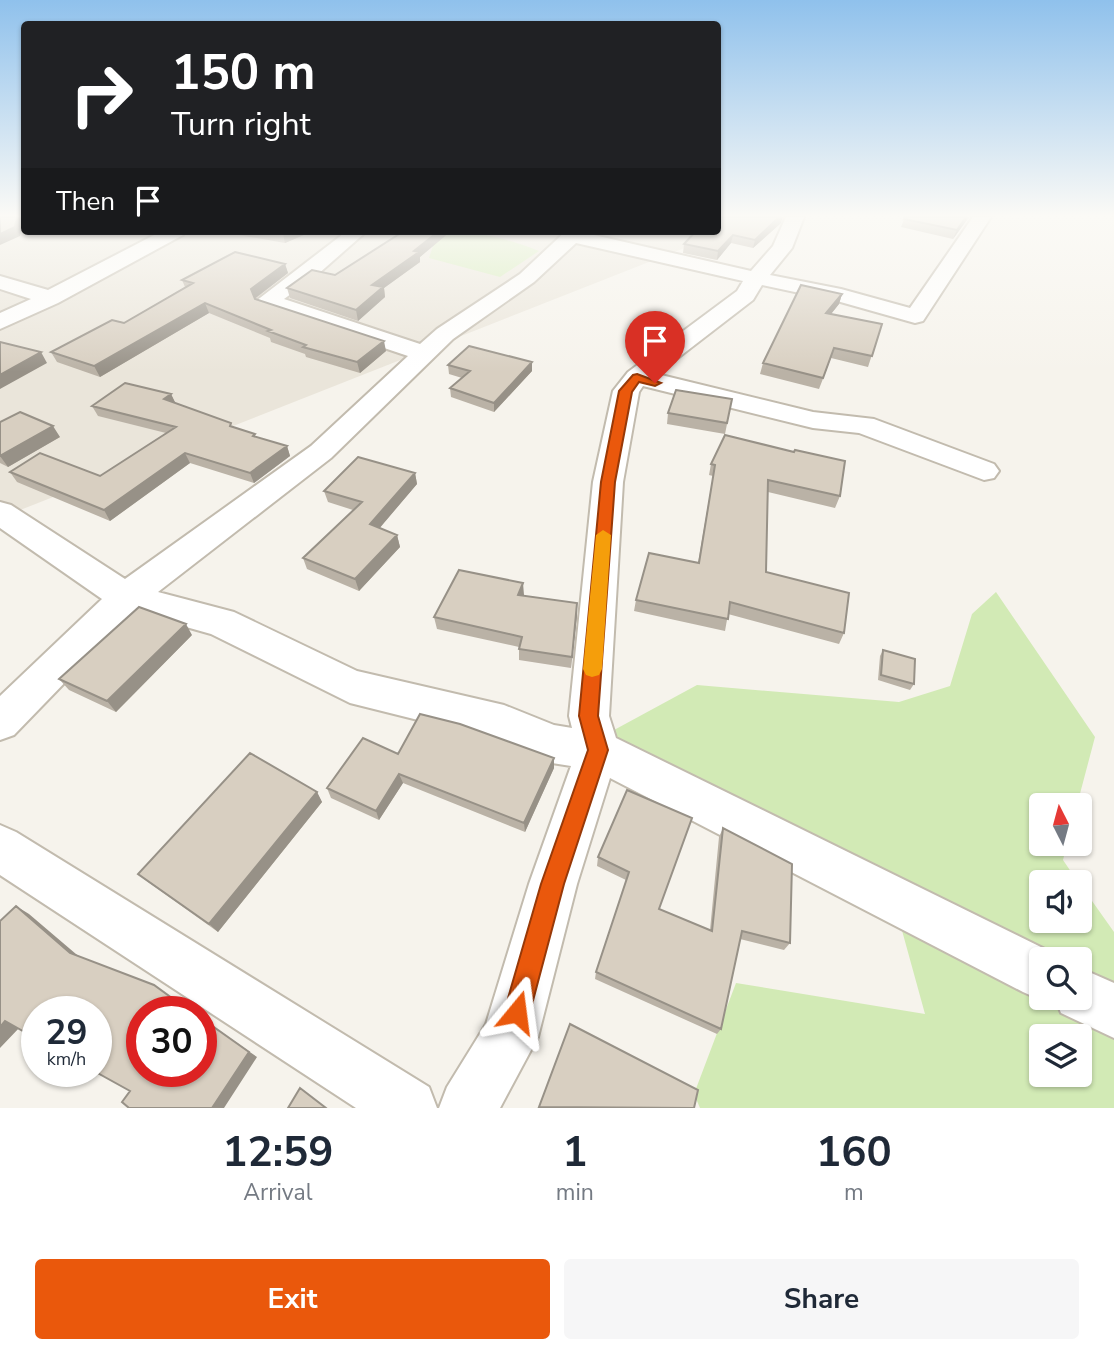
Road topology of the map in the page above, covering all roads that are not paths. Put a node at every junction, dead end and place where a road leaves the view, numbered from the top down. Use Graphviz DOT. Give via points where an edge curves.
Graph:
graph roads {
  1 [pos="105,269"];
  2 [pos="313,269"];
  3 [pos="537,269"];
  4 [pos="717,269"];
  5 [pos="763,269"];
  6 [pos="947,269"];
  7 [pos="755,278"];
  8 [pos="0,282"];
  9 [pos="50,298"];
  10 [pos="0,322"];
  11 [pos="423,353"];
  12 [pos="637,377"];
  13 [pos="984,471"];
  14 [pos="0,513"];
  15 [pos="126,597"];
  16 [pos="0,722"];
  17 [pos="598,750"];
  18 [pos="0,848"];
  19 [pos="1029,968"];
  20 [pos="1092,1000"];
  21 [pos="1114,1011"];
  22 [pos="408,1108"];
  23 [pos="468,1108"];
  1 -- 9 [label="street"];
  2 -- 11 [label="street" via="267,302"];
  3 -- 11 [label="street"];
  4 -- 7 [label="street"];
  5 -- 7 [label="street"];
  6 -- 7 [label="street" via="915,316"];
  7 -- 12 [label="street" via="745,295"];
  8 -- 9 [label="street"];
  9 -- 10 [label="street"];
  11 -- 15 [label="street" via="321,452"];
  12 -- 13 [label="street" via="813,420 864,425"];
  12 -- 17 [label="street" via="626,391 608,482 589,716"];
  14 -- 15 [label="street"];
  15 -- 16 [label="street"];
  15 -- 17 [label="street" via="221,622 350,685 504,723 552,744"];
  17 -- 19 [label="street"];
  17 -- 23 [label="street" via="553,884 510,1037"];
  18 -- 22 [label="street"];
  20 -- 21 [label="street"];
}
